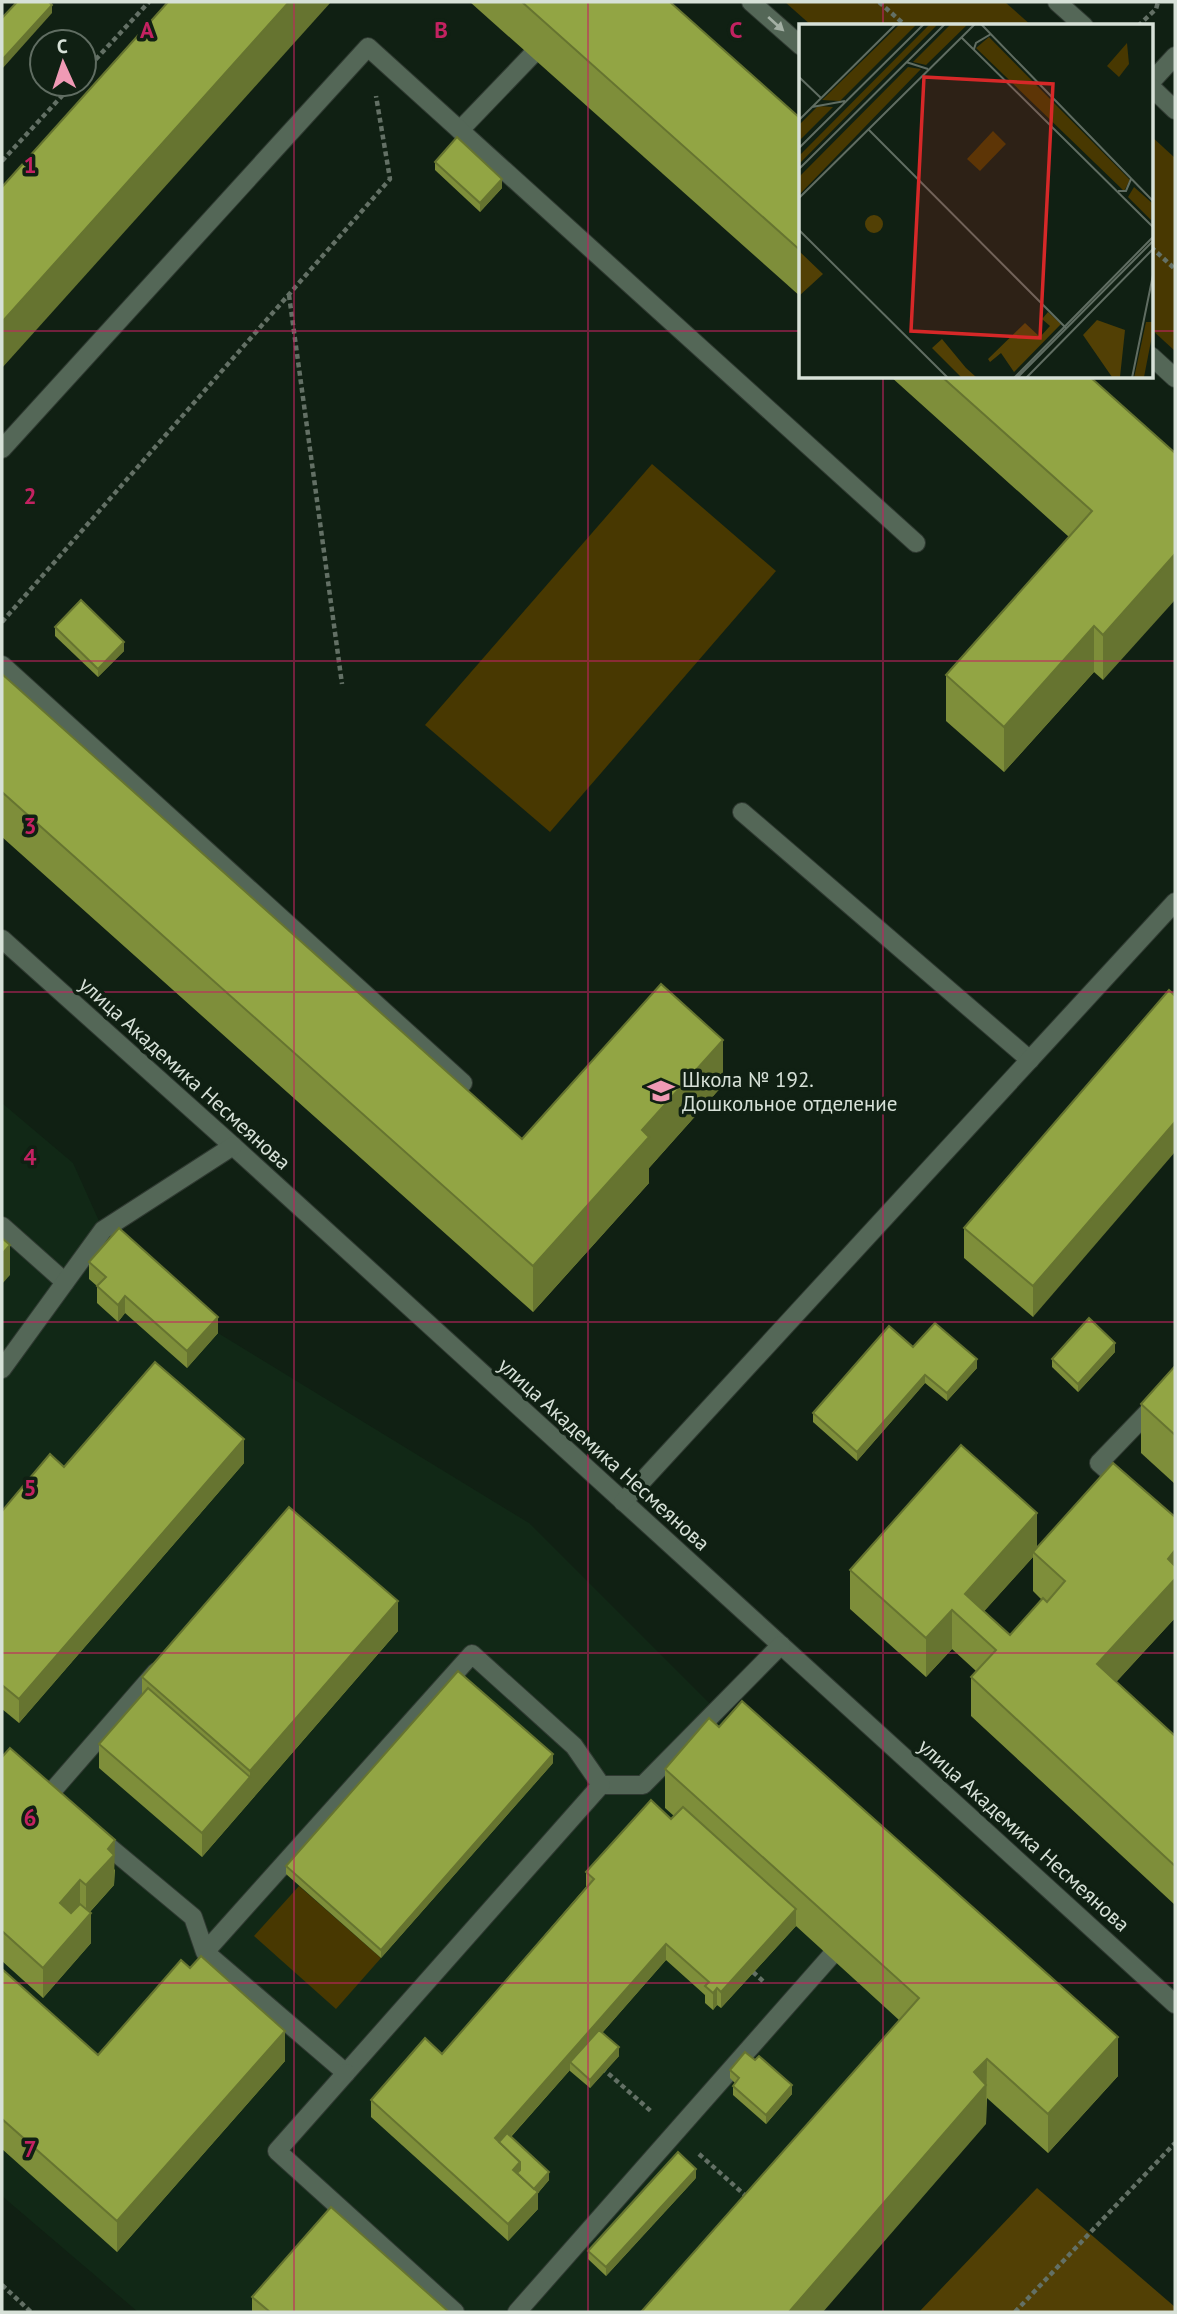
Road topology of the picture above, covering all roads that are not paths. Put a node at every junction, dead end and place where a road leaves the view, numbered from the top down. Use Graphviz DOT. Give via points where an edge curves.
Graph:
graph roads {
  1 [pos="751,2"];
  2 [pos="1057,2"];
  3 [pos="1082,24"];
  4 [pos="799,44"];
  5 [pos="531,56"];
  6 [pos="1175,56"];
  7 [pos="1152,83"];
  8 [pos="1152,85"];
  9 [pos="1175,110"];
  10 [pos="460,130"];
  11 [pos="1152,357"];
  12 [pos="1175,378"];
  13 [pos="2,449"];
  14 [pos="916,543"];
  15 [pos="2,665"];
  16 [pos="742,812"];
  17 [pos="1175,902"];
  18 [pos="2,939"];
  19 [pos="1030,1060"];
  20 [pos="463,1083"];
  21 [pos="233,1146"];
  22 [pos="2,1226"];
  23 [pos="65,1282"];
  24 [pos="2,1369"];
  25 [pos="1175,1384"];
  26 [pos="1137,1497"];
  27 [pos="623,1502"];
  28 [pos="780,1645"];
  29 [pos="166,1660"];
  30 [pos="601,1785"];
  31 [pos="49,1797"];
  32 [pos="79,1822"];
  33 [pos="205,1952"];
  34 [pos="830,1957"];
  35 [pos="1175,2004"];
  36 [pos="346,2073"];
  37 [pos="455,2312"];
  38 [pos="517,2312"];
  1 -- 4 [label="street, one-way"];
  2 -- 3 [label="street"];
  5 -- 10 [label="street"];
  6 -- 7 [label="street"];
  8 -- 9 [label="street"];
  10 -- 13 [label="street" via="368,47"];
  10 -- 14 [label="street"];
  11 -- 12 [label="street"];
  15 -- 20 [label="street"];
  16 -- 19 [label="street"];
  17 -- 19 [label="street"];
  18 -- 21 [label="street, улица Академика Несмеянова"];
  19 -- 27 [label="street"];
  21 -- 23 [label="street" via="103,1230"];
  21 -- 27 [label="street, улица Академика Несмеянова"];
  22 -- 23 [label="street"];
  23 -- 24 [label="street"];
  25 -- 26 [label="street" via="1099,1463"];
  27 -- 28 [label="street, улица Академика Несмеянова"];
  28 -- 30 [label="street" via="643,1784"];
  28 -- 35 [label="street, улица Академика Несмеянова"];
  29 -- 31 [label="street"];
  30 -- 33 [label="street" via="575,1746 472,1654"];
  30 -- 36 [label="street"];
  32 -- 33 [label="street" via="193,1917"];
  33 -- 36 [label="street"];
  34 -- 38 [label="street"];
  36 -- 37 [label="street" via="277,2151 336,2214"];
}
